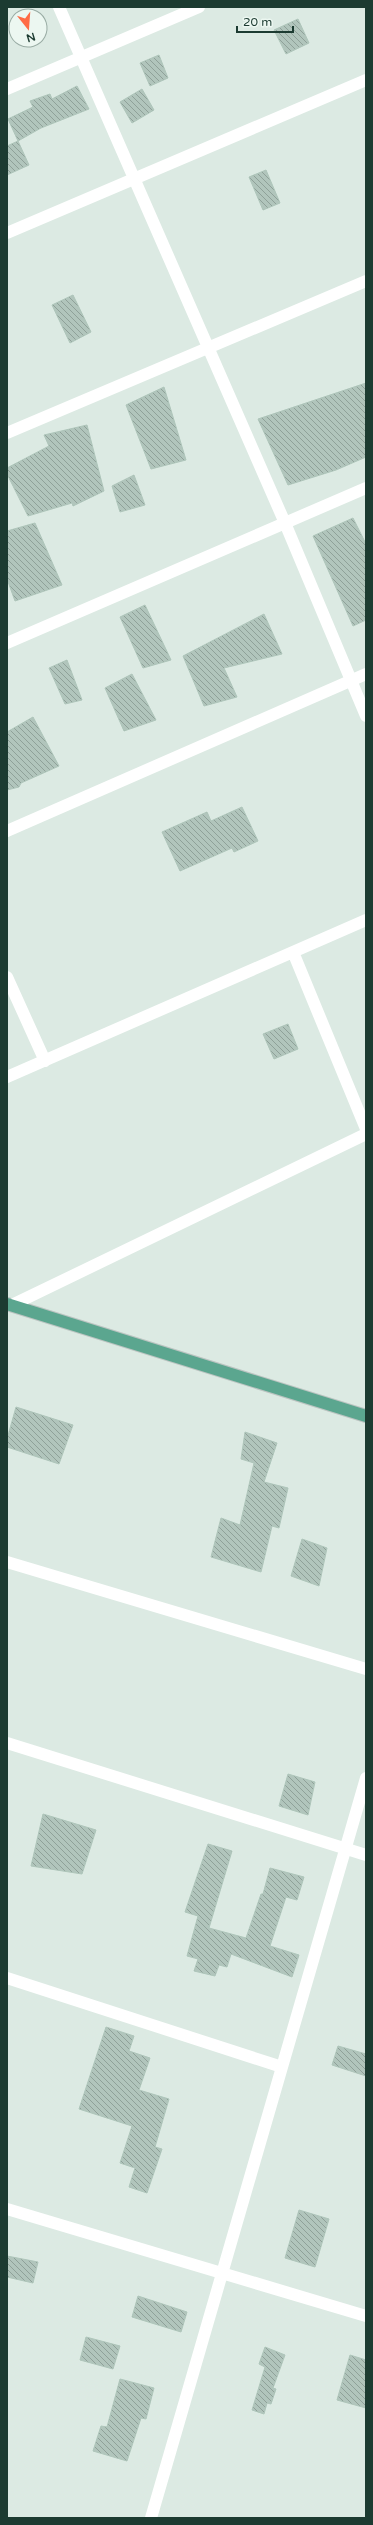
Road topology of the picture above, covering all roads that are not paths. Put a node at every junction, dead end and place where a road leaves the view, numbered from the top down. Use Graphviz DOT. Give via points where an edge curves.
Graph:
graph roads {
  1 [pos="59,7"];
  2 [pos="199,7"];
  3 [pos="80,56"];
  4 [pos="366,80"];
  5 [pos="7,89"];
  6 [pos="135,180"];
  7 [pos="7,233"];
  8 [pos="366,281"];
  9 [pos="209,346"];
  10 [pos="7,434"];
  11 [pos="366,488"];
  12 [pos="285,523"];
  13 [pos="7,642"];
  14 [pos="366,674"];
  15 [pos="351,681"];
  16 [pos="366,716"];
  17 [pos="7,831"];
  18 [pos="366,920"];
  19 [pos="294,952"];
  20 [pos="7,977"];
  21 [pos="45,1061"];
  22 [pos="7,1077"];
  23 [pos="366,1129"];
  24 [pos="366,1134"];
  25 [pos="9,1304"];
  26 [pos="366,1416"];
  27 [pos="7,1562"];
  28 [pos="366,1669"];
  29 [pos="7,1743"];
  30 [pos="366,1778"];
  31 [pos="345,1849"];
  32 [pos="366,1855"];
  33 [pos="7,1978"];
  34 [pos="282,2067"];
  35 [pos="7,2209"];
  36 [pos="222,2273"];
  37 [pos="366,2316"];
  38 [pos="152,2518"];
  1 -- 3 [label="street"];
  2 -- 3 [label="street"];
  3 -- 5 [label="street"];
  3 -- 6 [label="street"];
  4 -- 6 [label="street"];
  6 -- 7 [label="street"];
  6 -- 9 [label="street"];
  8 -- 9 [label="street"];
  9 -- 10 [label="street"];
  9 -- 12 [label="street"];
  11 -- 12 [label="street"];
  12 -- 13 [label="street"];
  12 -- 15 [label="street"];
  14 -- 15 [label="street"];
  15 -- 16 [label="street"];
  15 -- 17 [label="street"];
  18 -- 19 [label="street"];
  19 -- 21 [label="street"];
  19 -- 23 [label="street"];
  20 -- 21 [label="street"];
  21 -- 22 [label="street"];
  24 -- 25 [label="street"];
  25 -- 26 [label="main road"];
  27 -- 28 [label="street"];
  29 -- 31 [label="street"];
  30 -- 31 [label="street"];
  31 -- 32 [label="street"];
  31 -- 34 [label="street"];
  33 -- 34 [label="street"];
  34 -- 36 [label="street"];
  35 -- 36 [label="street"];
  36 -- 37 [label="street"];
  36 -- 38 [label="street"];
}
